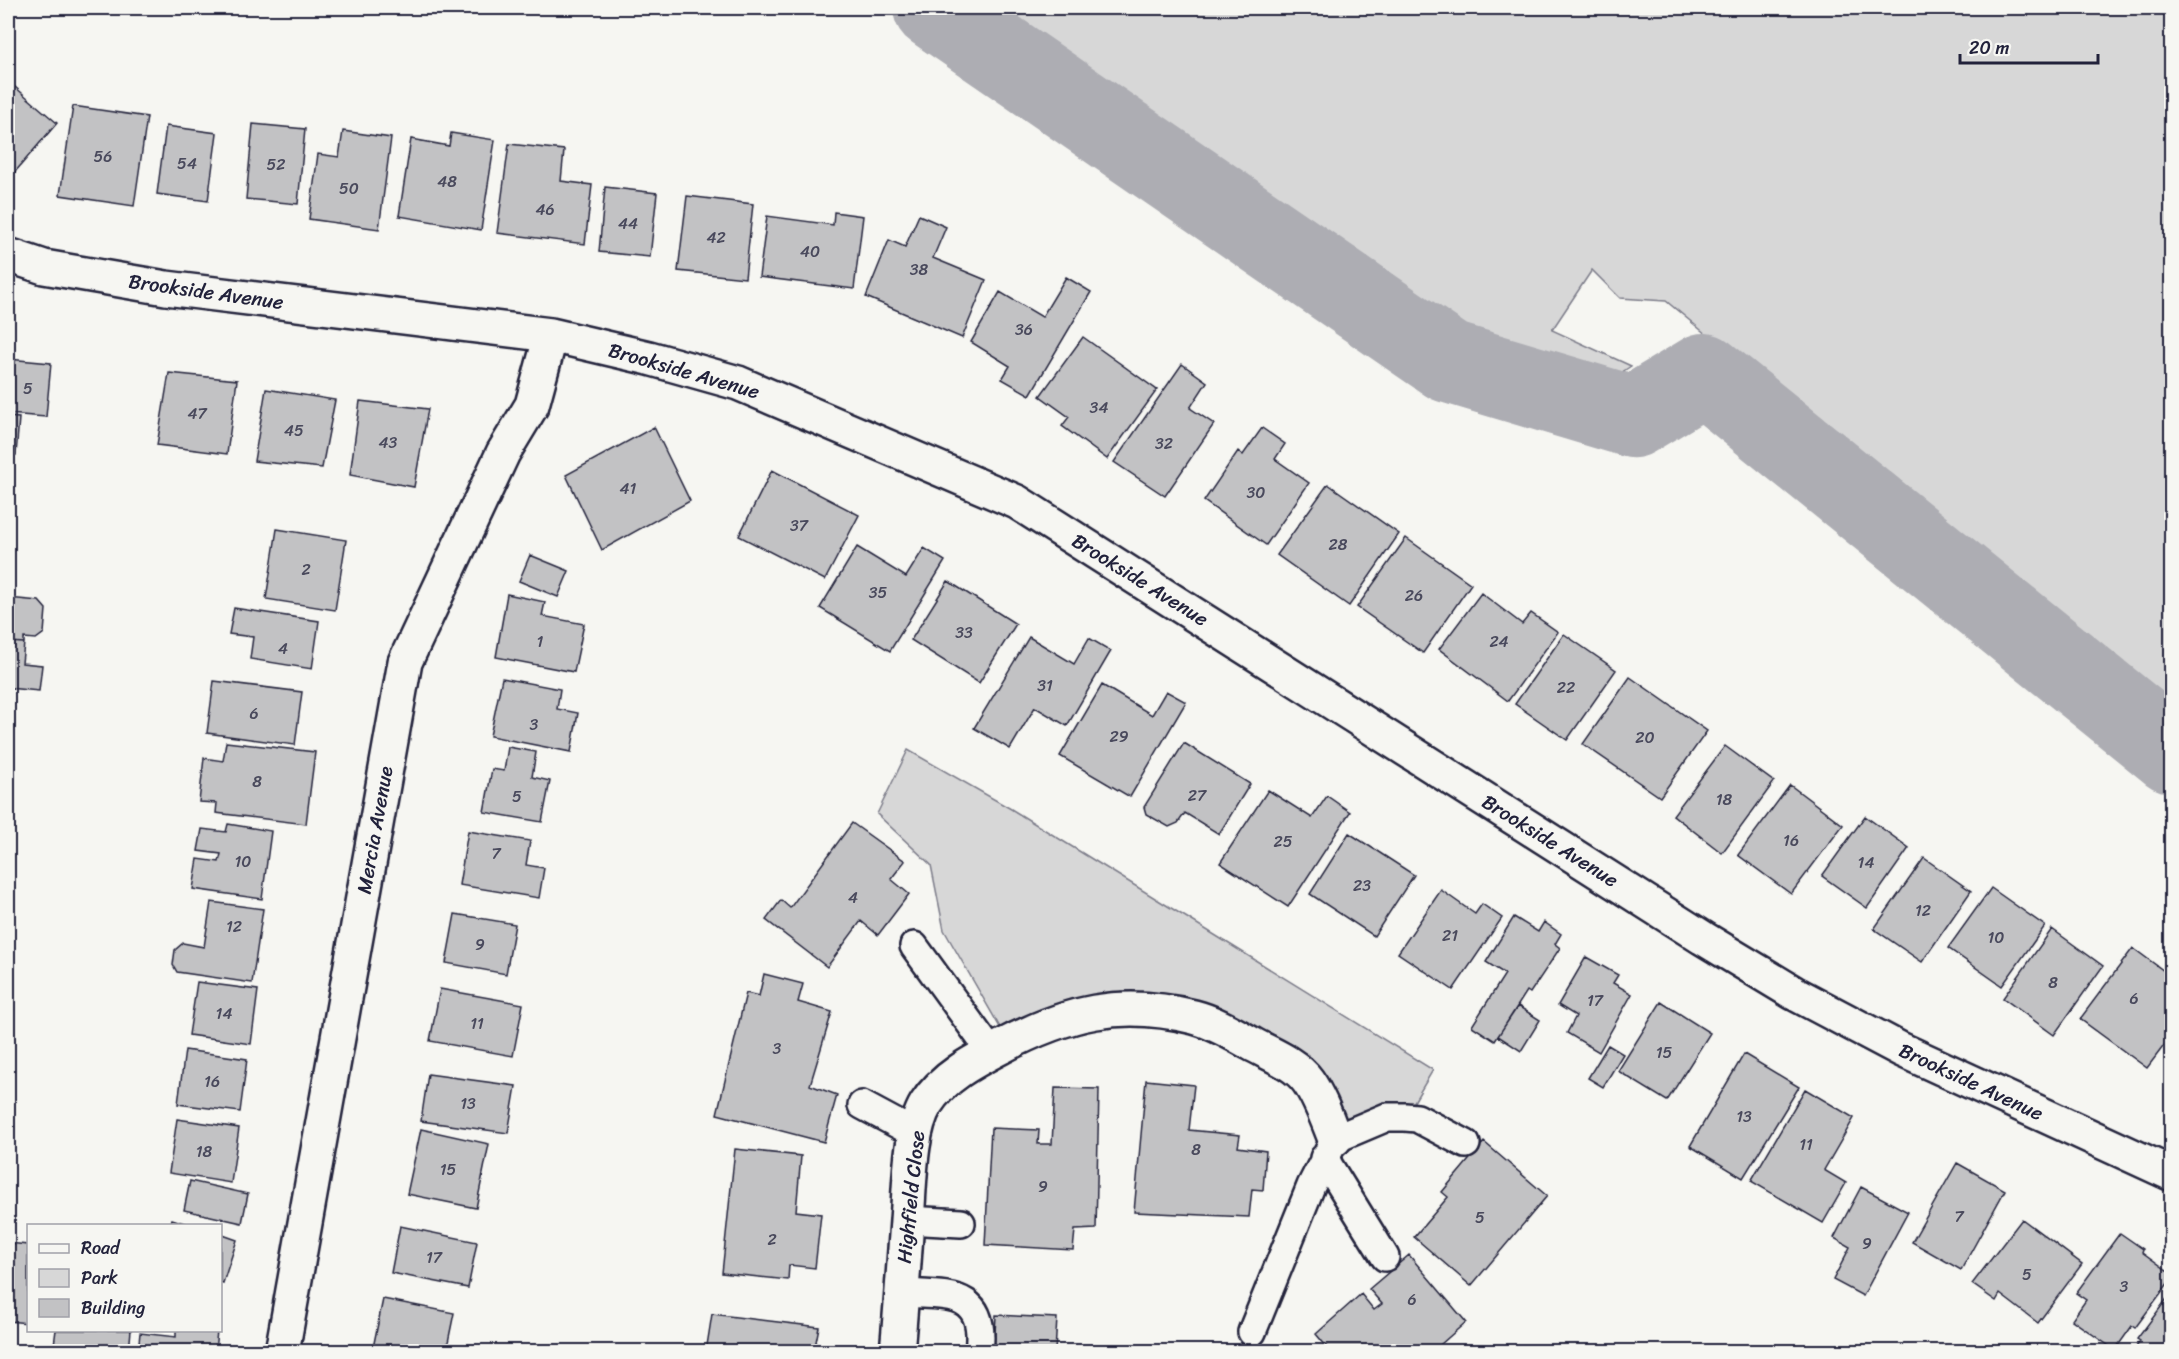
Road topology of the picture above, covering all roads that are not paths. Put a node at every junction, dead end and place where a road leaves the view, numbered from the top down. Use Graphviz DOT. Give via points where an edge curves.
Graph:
graph roads {
  1 [pos="8,255"];
  2 [pos="551,335"];
  3 [pos="914,946"];
  4 [pos="991,1052"];
  5 [pos="862,1106"];
  6 [pos="916,1134"];
  7 [pos="1466,1144"];
  8 [pos="1330,1148"];
  9 [pos="2172,1174"];
  10 [pos="908,1220"];
  11 [pos="961,1223"];
  12 [pos="1385,1257"];
  13 [pos="902,1293"];
  14 [pos="1252,1332"];
  15 [pos="282,1352"];
  16 [pos="897,1352"];
  17 [pos="979,1352"];
  1 -- 2 [label="street, Brookside Avenue" via="44,267 166,288"];
  2 -- 9 [label="street, Brookside Avenue" via="738,383 1017,502 1794,993 1900,1049"];
  2 -- 15 [label="street, Mercia Avenue" via="532,405 503,453 405,662"];
  3 -- 4 [label="lane"];
  4 -- 6 [label="street, Highfield Close" via="940,1086 926,1105"];
  4 -- 8 [label="street, Highfield Close" via="1064,1018 1096,1011 1132,1008 1195,1017 1285,1062 1307,1079 1321,1104"];
  5 -- 6 [label="lane"];
  6 -- 10 [label="street, Highfield Close"];
  7 -- 8 [label="lane" via="1417,1118 1387,1117"];
  8 -- 12 [label="lane"];
  8 -- 14 [label="lane"];
  10 -- 11 [label="lane"];
  10 -- 13 [label="street, Highfield Close"];
  13 -- 16 [label="street, Highfield Close"];
  13 -- 17 [label="lane" via="952,1296 965,1301 976,1312"];
}
